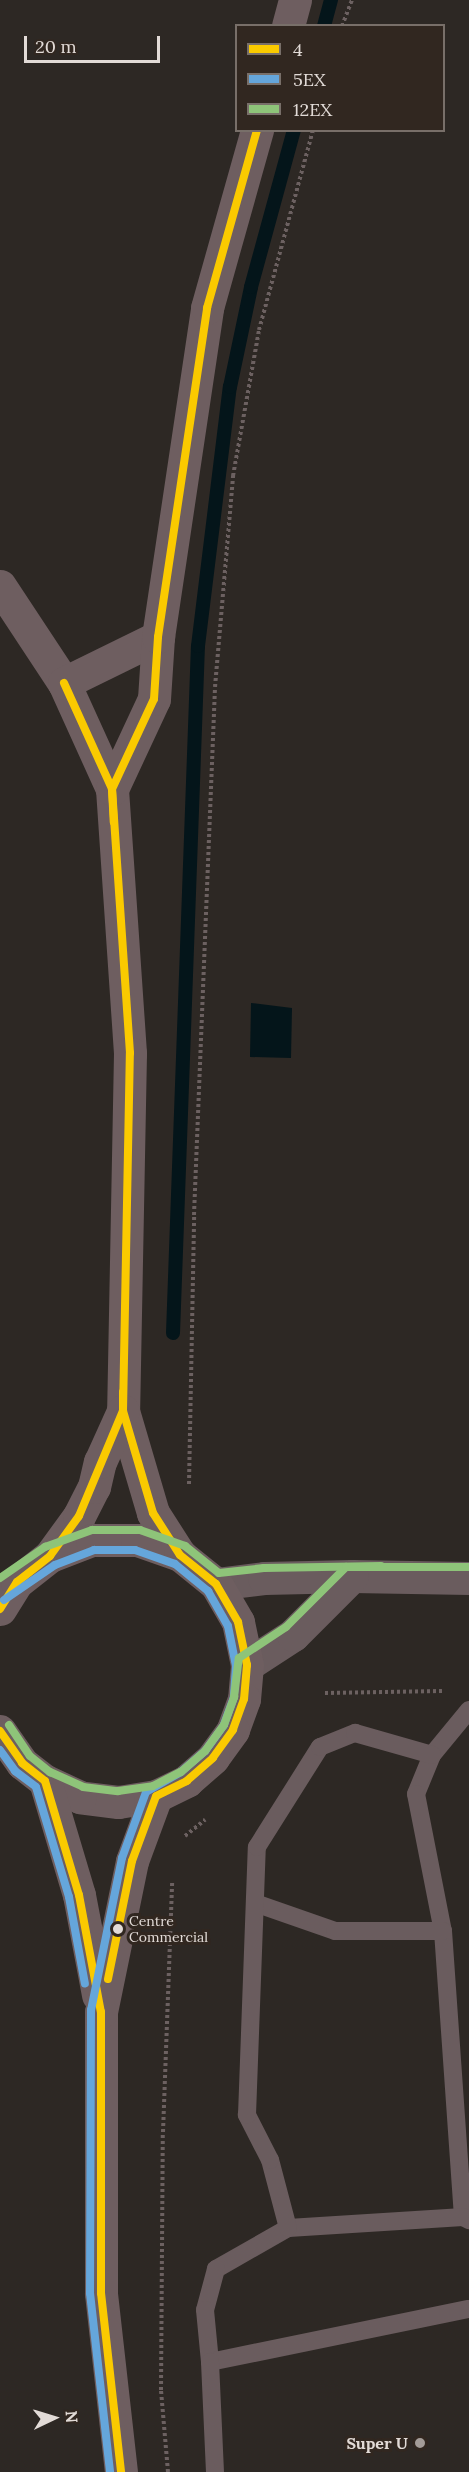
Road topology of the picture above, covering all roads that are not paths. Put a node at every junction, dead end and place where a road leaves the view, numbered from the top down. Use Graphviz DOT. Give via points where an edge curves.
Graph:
graph roads {
  1 [pos="295,0"];
  2 [pos="289,24"];
  3 [pos="256,132"];
  4 [pos="0,586"];
  5 [pos="159,637"];
  6 [pos="64,683"];
  7 [pos="112,789"];
  8 [pos="123,1411"];
  9 [pos="180,1555"];
  10 [pos="50,1556"];
  11 [pos="352,1576"];
  12 [pos="469,1578"];
  13 [pos="216,1584"];
  14 [pos="6,1594"];
  15 [pos="247,1665"];
  16 [pos="469,1710"];
  17 [pos="0,1731"];
  18 [pos="432,1755"];
  19 [pos="45,1781"];
  20 [pos="156,1796"];
  21 [pos="255,1903"];
  22 [pos="443,1931"];
  23 [pos="101,2012"];
  24 [pos="466,2218"];
  25 [pos="288,2228"];
  26 [pos="469,2309"];
  27 [pos="210,2362"];
  28 [pos="121,2472"];
  29 [pos="214,2472"];
  1 -- 2 [label="main road"];
  3 -- 5 [label="main road" via="207,308"];
  4 -- 6 [label="main road"];
  5 -- 6 [label="main road"];
  5 -- 7 [label="main road" via="154,699"];
  6 -- 7 [label="main road"];
  7 -- 8 [label="main road" via="130,1053"];
  8 -- 9 [label="main road" via="153,1513"];
  8 -- 10 [label="main road" via="89,1497"];
  9 -- 10 [label="main road" via="137,1540 92,1540"];
  9 -- 13 [label="main road"];
  10 -- 14 [label="main road"];
  11 -- 12 [label="street"];
  11 -- 13 [label="street" via="264,1578"];
  11 -- 15 [label="street" via="293,1635"];
  13 -- 15 [label="main road" via="238,1622"];
  15 -- 20 [label="main road" via="244,1699 237,1720 213,1758 187,1781"];
  16 -- 18 [label="lane"];
  17 -- 19 [label="main road" via="22,1763"];
  18 -- 21 [label="lane" via="355,1733 320,1747 258,1847"];
  18 -- 22 [label="lane" via="416,1794"];
  19 -- 20 [label="main road" via="80,1797 118,1802"];
  19 -- 23 [label="main road" via="79,1895"];
  20 -- 23 [label="main road" via="132,1860"];
  21 -- 22 [label="lane" via="335,1931"];
  21 -- 25 [label="lane" via="248,2115 270,2160"];
  22 -- 24 [label="lane"];
  23 -- 28 [label="main road" via="101,2293"];
  24 -- 25 [label="lane"];
  25 -- 27 [label="lane" via="216,2269 205,2310"];
  26 -- 27 [label="lane"];
  27 -- 29 [label="lane"];
}
